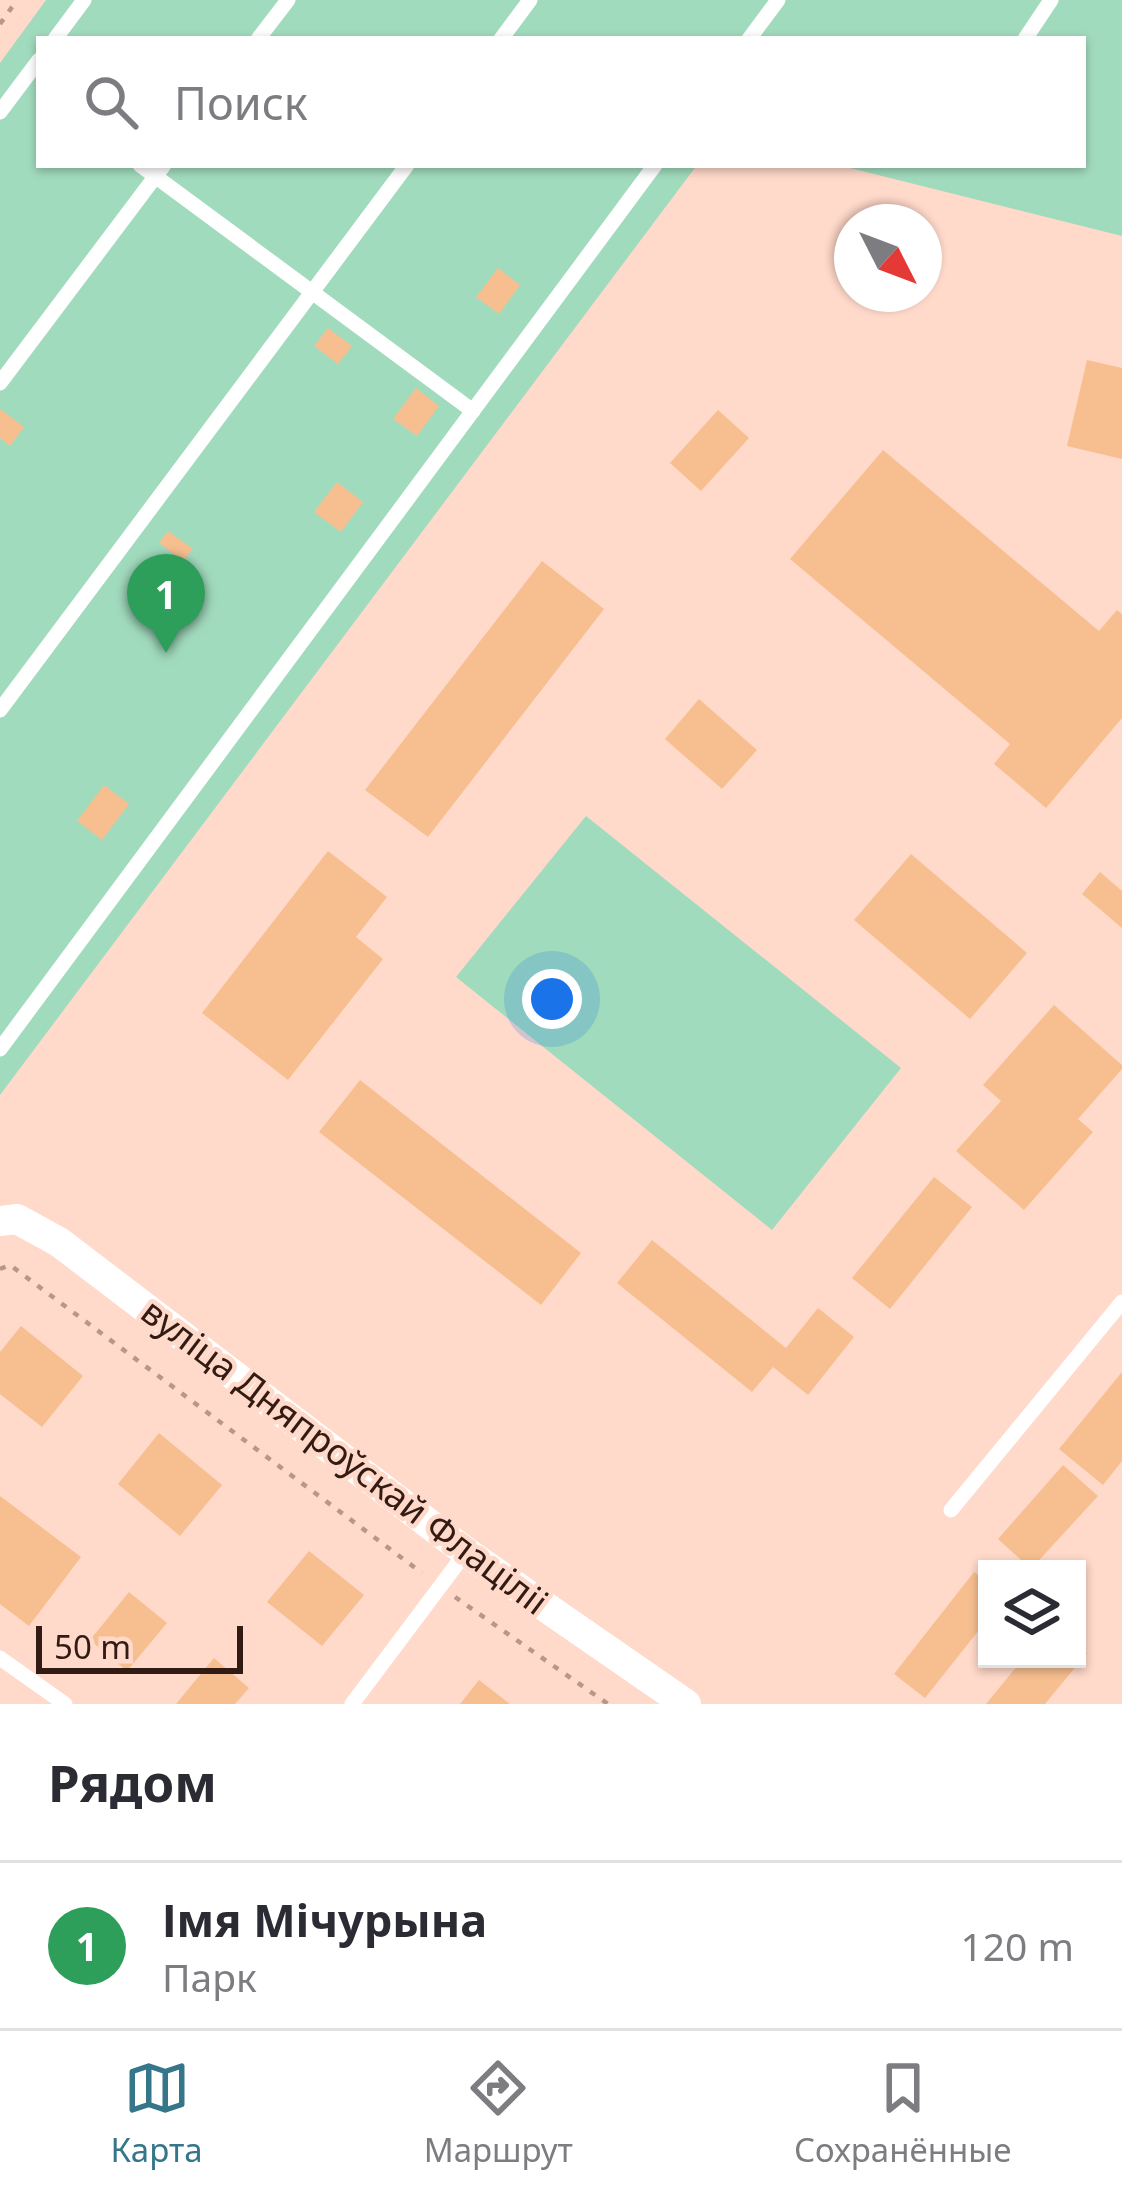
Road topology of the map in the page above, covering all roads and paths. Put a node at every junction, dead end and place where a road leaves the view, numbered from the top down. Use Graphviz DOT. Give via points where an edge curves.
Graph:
graph roads {
  1 [pos="17,0"];
  2 [pos="84,0"];
  3 [pos="288,0"];
  4 [pos="530,0"];
  5 [pos="778,0"];
  6 [pos="1051,0"];
  7 [pos="0,24"];
  8 [pos="57,36"];
  9 [pos="260,36"];
  10 [pos="503,36"];
  11 [pos="751,36"];
  12 [pos="1027,36"];
  13 [pos="36,64"];
  14 [pos="24,80"];
  15 [pos="36,88"];
  16 [pos="0,112"];
  17 [pos="405,168"];
  18 [pos="654,168"];
  19 [pos="159,171"];
  20 [pos="312,292"];
  21 [pos="0,382"];
  22 [pos="473,411"];
  23 [pos="0,710"];
  24 [pos="4,1037"];
  25 [pos="0,1221"];
  26 [pos="0,1269"];
  27 [pos="1122,1301"];
  28 [pos="951,1510"];
  29 [pos="466,1552"];
  30 [pos="440,1587"];
  31 [pos="0,1658"];
  32 [pos="65,1704"];
  33 [pos="352,1704"];
  34 [pos="608,1704"];
  35 [pos="686,1704"];
  1 -- 7 [label="path"];
  2 -- 8 [label="lane"];
  3 -- 9 [label="lane"];
  4 -- 10 [label="lane"];
  5 -- 11 [label="lane"];
  6 -- 12 [label="lane"];
  13 -- 14 [label="lane"];
  14 -- 15 [label="lane"];
  14 -- 16 [label="lane"];
  17 -- 20 [label="lane"];
  18 -- 22 [label="lane"];
  19 -- 20 [label="lane"];
  19 -- 21 [label="lane"];
  20 -- 22 [label="lane"];
  20 -- 23 [label="lane"];
  22 -- 24 [label="lane"];
  25 -- 29 [label="street, вуліца Дняпроўскай Флаціліі" via="17,1219 59,1242"];
  26 -- 30 [label="path" via="10,1265"];
  27 -- 28 [label="lane"];
  29 -- 30 [label="lane"];
  29 -- 35 [label="street, вуліца Дняпроўскай Флаціліі"];
  30 -- 33 [label="lane"];
  30 -- 34 [label="path"];
  31 -- 32 [label="lane"];
}
